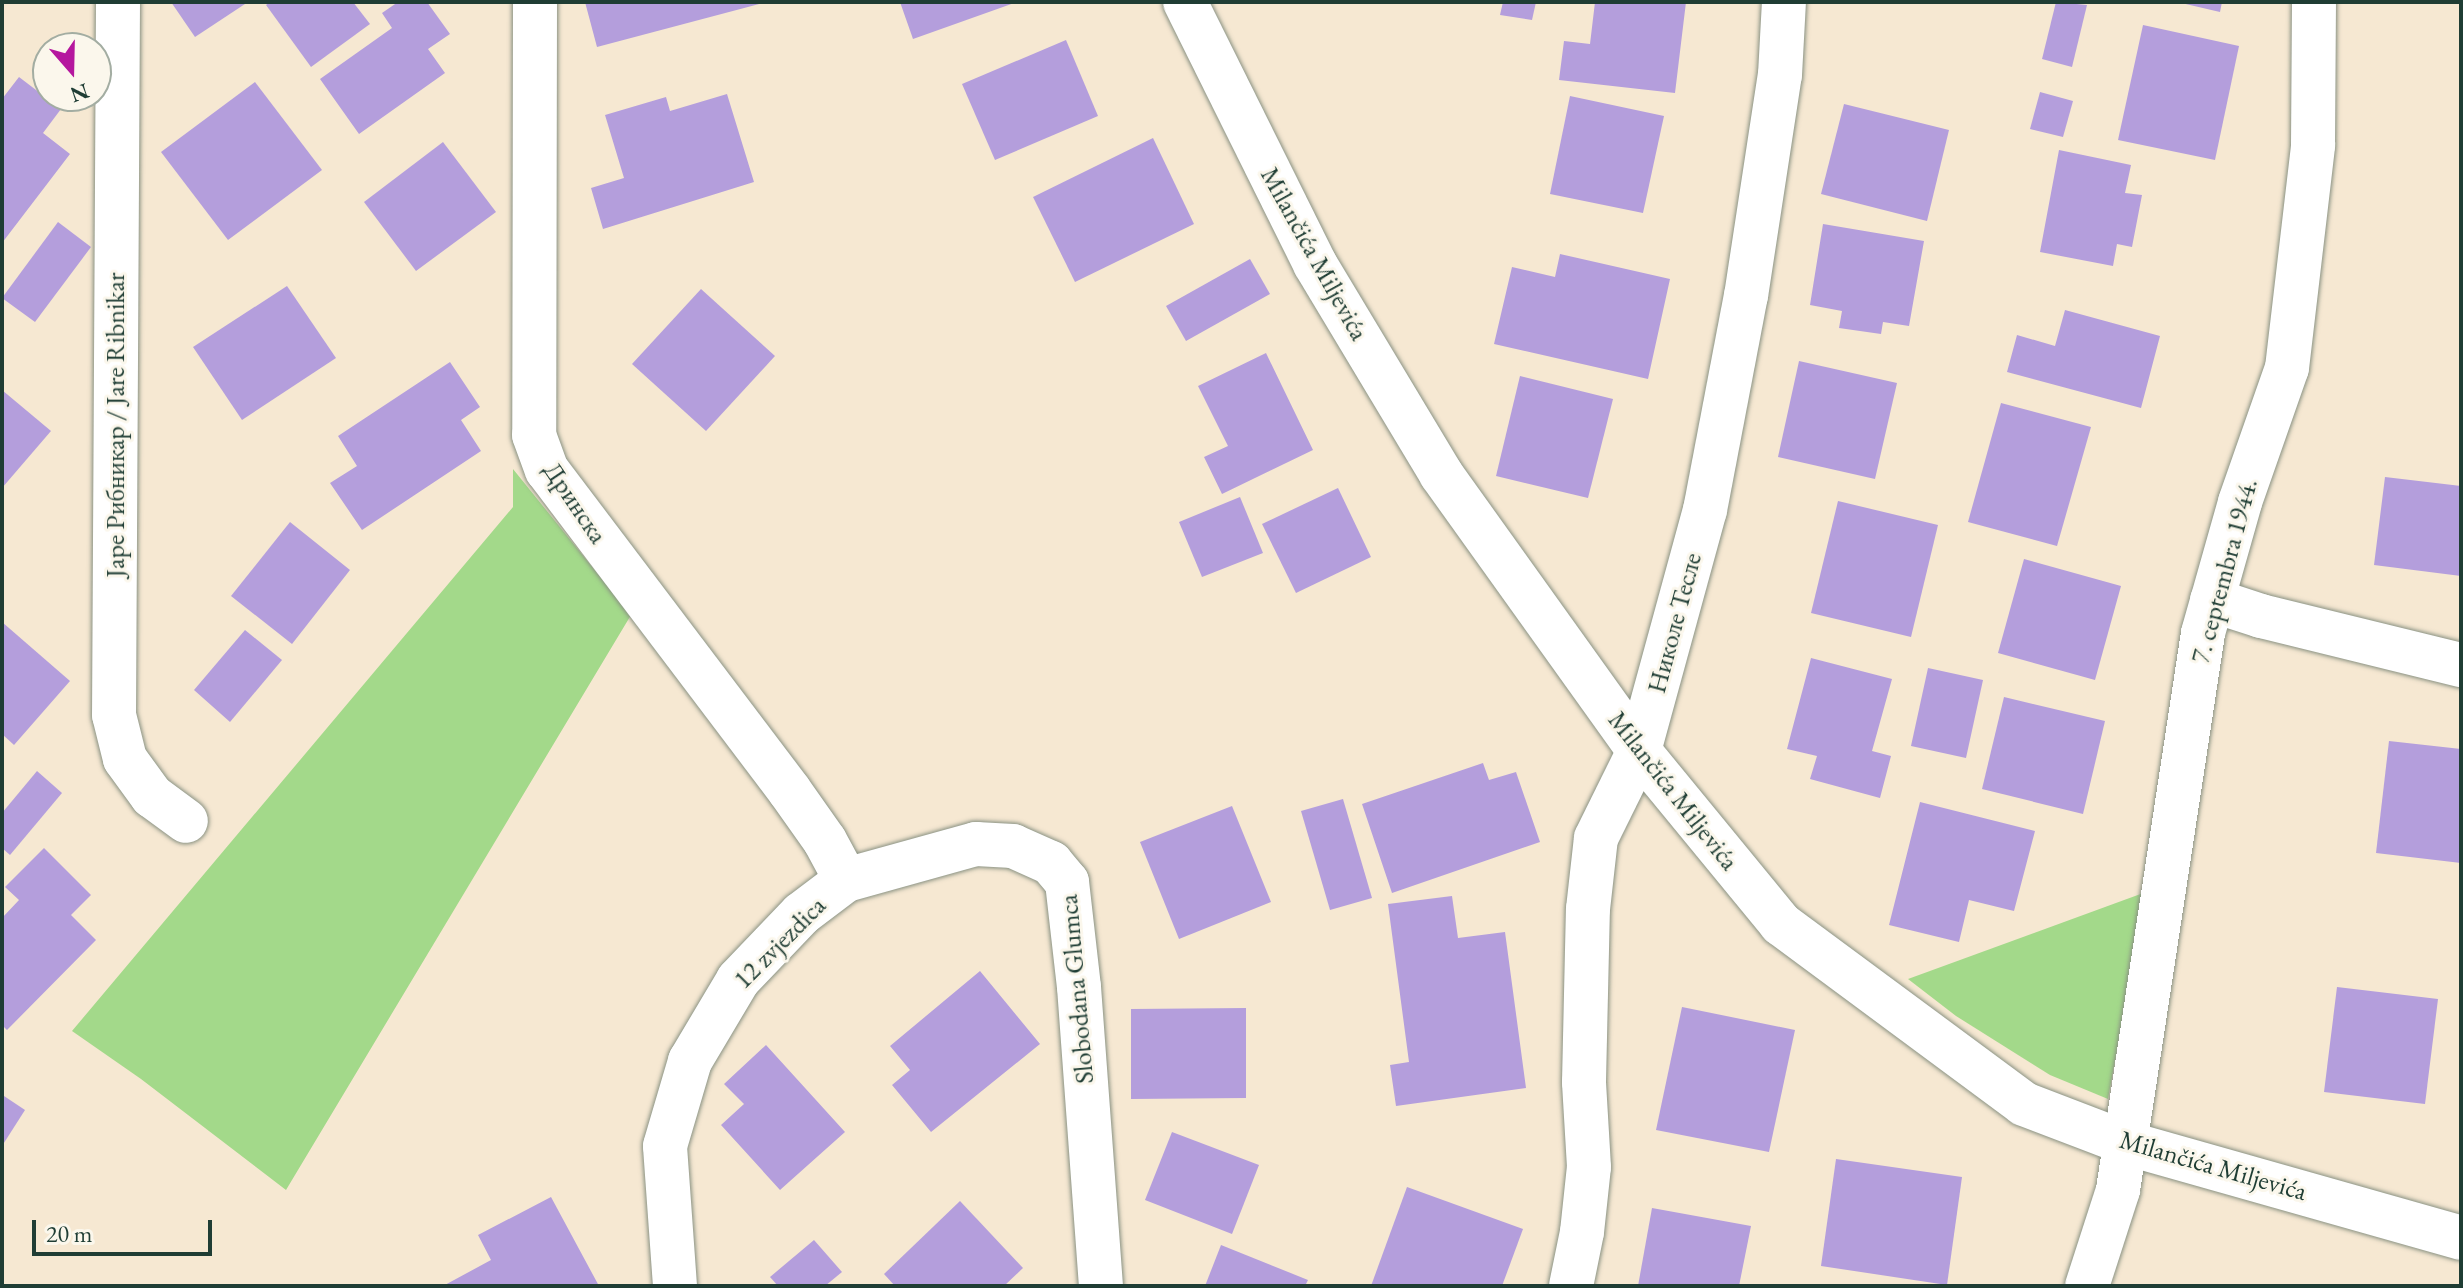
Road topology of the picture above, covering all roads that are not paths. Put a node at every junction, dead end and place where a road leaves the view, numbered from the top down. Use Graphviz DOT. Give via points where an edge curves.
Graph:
graph roads {
  1 [pos="118,2"];
  2 [pos="535,2"];
  3 [pos="1185,2"];
  4 [pos="1784,2"];
  5 [pos="2314,2"];
  6 [pos="2212,600"];
  7 [pos="2461,665"];
  8 [pos="1639,751"];
  9 [pos="186,821"];
  10 [pos="846,880"];
  11 [pos="2126,1143"];
  12 [pos="2461,1238"];
  13 [pos="675,1286"];
  14 [pos="1101,1286"];
  15 [pos="1571,1286"];
  16 [pos="2087,1286"];
  1 -- 9 [label="street, Јаре Рибникар / Jare Ribnikar" via="114,715 125,759 152,796"];
  2 -- 10 [label="street, Дринска" via="534,435 547,470 789,790"];
  3 -- 8 [label="street, Milančića Miljevića" via="1315,264 1441,474"];
  4 -- 8 [label="street, Николе Тесле" via="1780,75 1738,342 1705,510"];
  5 -- 6 [label="street, 7. сeptembra 1944." via="2313,145 2287,368"];
  6 -- 7 [label="street"];
  6 -- 11 [label="street, 7. сeptembra 1944."];
  8 -- 11 [label="street, Milančića Miljevića" via="1781,924 2024,1104"];
  8 -- 15 [label="street, Николе Тесле" via="1596,838 1588,909 1584,1082 1589,1167"];
  10 -- 13 [label="street, 12 zvjezdica" via="801,914 738,980 690,1061 665,1146"];
  10 -- 14 [label="street, Slobodana Glumca" via="976,844 1013,846 1051,863 1067,882"];
  11 -- 12 [label="street, Milančića Miljevića"];
  11 -- 16 [label="street, 7. сeptembra 1944." via="2118,1190"];
}
